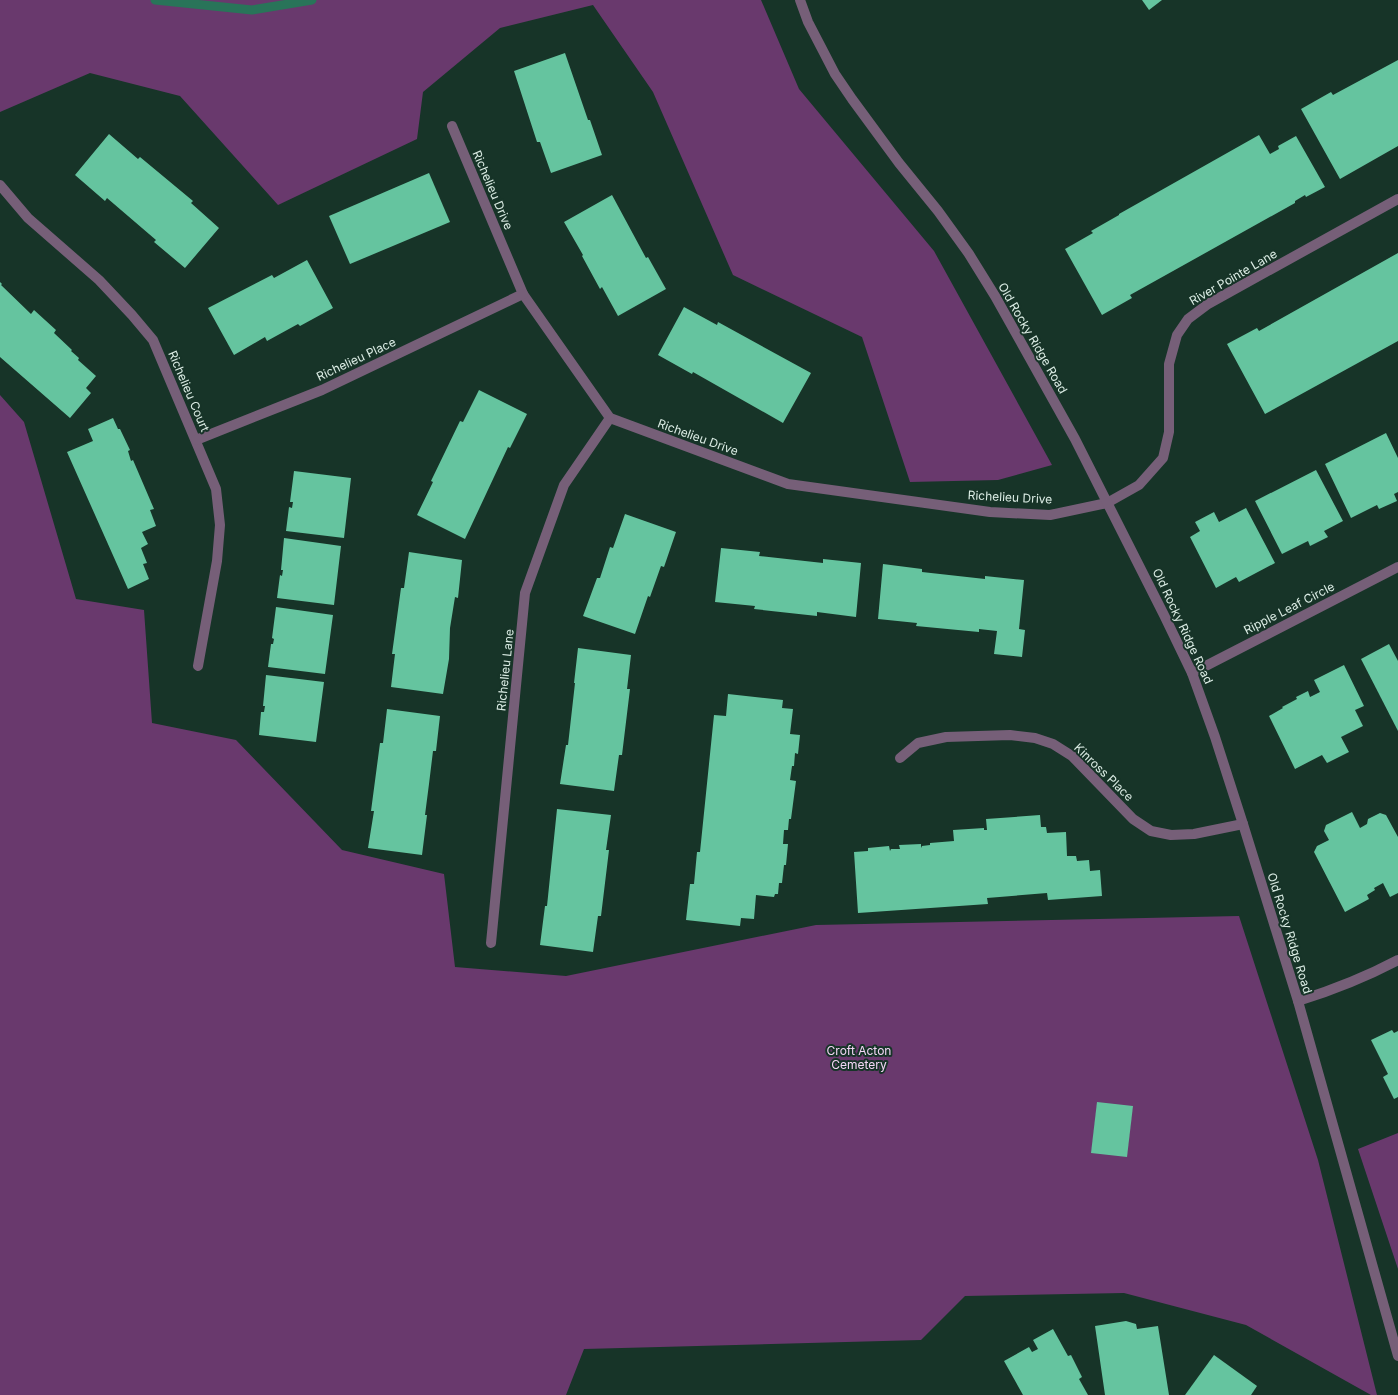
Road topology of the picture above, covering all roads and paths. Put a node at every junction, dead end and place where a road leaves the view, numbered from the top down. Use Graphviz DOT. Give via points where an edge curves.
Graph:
graph roads {
  1 [pos="800,0"];
  2 [pos="452,126"];
  3 [pos="0,185"];
  4 [pos="1398,199"];
  5 [pos="523,294"];
  6 [pos="610,418"];
  7 [pos="196,440"];
  8 [pos="1107,503"];
  9 [pos="1398,567"];
  10 [pos="198,666"];
  11 [pos="1192,673"];
  12 [pos="900,758"];
  13 [pos="1243,824"];
  14 [pos="491,943"];
  15 [pos="1398,960"];
  16 [pos="1298,1001"];
  17 [pos="1398,1356"];
  1 -- 8 [label="street, Old Rocky Ridge Road" via="808,22 835,74 852,100 942,217 996,296 1075,439"];
  2 -- 5 [label="street, Richelieu Drive"];
  3 -- 7 [label="street, Richelieu Court" via="28,218 100,280 153,340"];
  4 -- 8 [label="street, River Pointe Lane" via="1208,304 1188,319 1177,335 1170,364 1169,432 1163,458 1139,485"];
  5 -- 6 [label="street, Richelieu Drive"];
  5 -- 7 [label="street, Richelieu Place" via="322,390"];
  6 -- 8 [label="street, Richelieu Drive" via="788,484 990,512 1050,514"];
  6 -- 14 [label="street, Richelieu Lane" via="564,485 525,593"];
  7 -- 10 [label="street, Richelieu Court" via="216,489 220,525 217,561"];
  8 -- 11 [label="street, Old Rocky Ridge Road"];
  9 -- 11 [label="street, Ripple Leaf Circle"];
  11 -- 13 [label="street, Old Rocky Ridge Road"];
  12 -- 13 [label="street, Kinross Place" via="918,743 946,737 1010,735 1035,738 1053,744 1072,756 1133,819 1151,831 1171,835 1194,834"];
  13 -- 16 [label="street, Old Rocky Ridge Road"];
  15 -- 16 [label="street" via="1331,991"];
  16 -- 17 [label="street, Old Rocky Ridge Road"];
}
